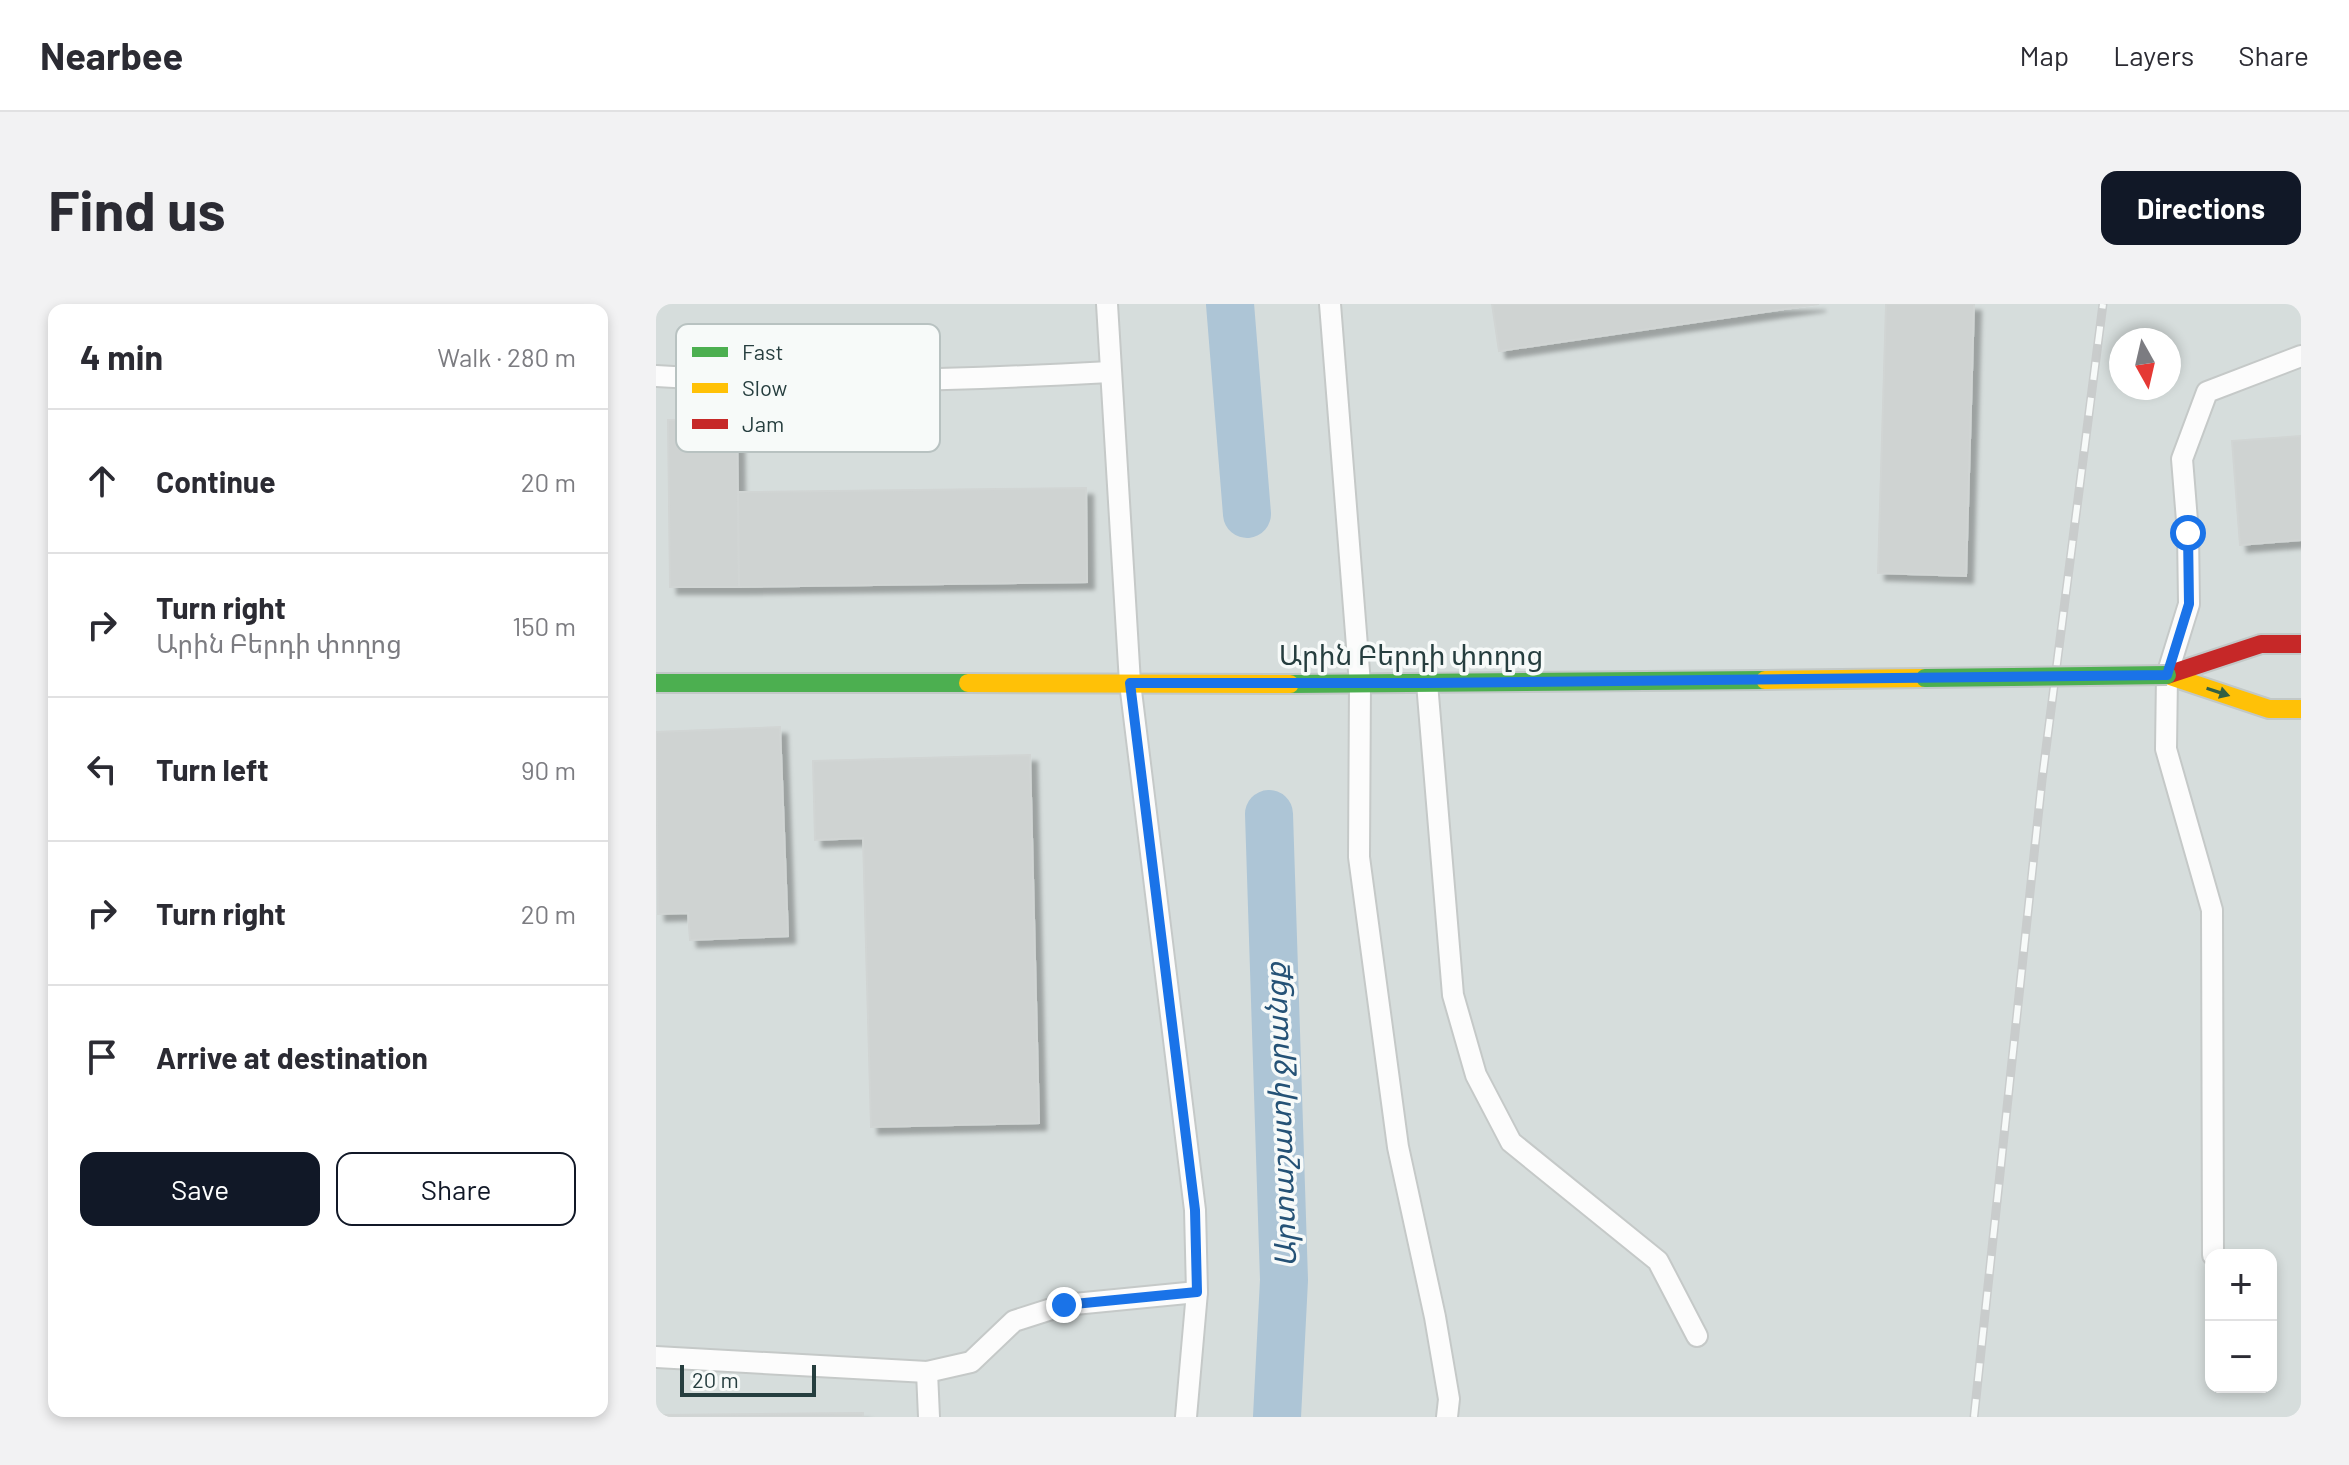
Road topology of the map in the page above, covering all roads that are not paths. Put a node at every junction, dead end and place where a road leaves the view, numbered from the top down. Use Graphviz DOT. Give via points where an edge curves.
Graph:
graph roads {
  1 [pos="1107,304"];
  2 [pos="1330,304"];
  3 [pos="2301,356"];
  4 [pos="1110,372"];
  5 [pos="656,376"];
  6 [pos="676,377"];
  7 [pos="940,379"];
  8 [pos="2301,644"];
  9 [pos="2167,675"];
  10 [pos="656,683"];
  11 [pos="1130,683"];
  12 [pos="1427,683"];
  13 [pos="1360,684"];
  14 [pos="2301,709"];
  15 [pos="2213,1249"];
  16 [pos="1197,1292"];
  17 [pos="1697,1336"];
  18 [pos="656,1357"];
  19 [pos="927,1372"];
  20 [pos="929,1417"];
  21 [pos="1186,1417"];
  22 [pos="1447,1417"];
  1 -- 4 [label="lane"];
  2 -- 13 [label="lane"];
  3 -- 9 [label="lane" via="2207,392 2182,459 2189,604"];
  4 -- 7 [label="lane"];
  4 -- 11 [label="lane"];
  5 -- 6 [label="lane"];
  8 -- 9 [label="street, Արին Բերդի փողոց" via="2261,644"];
  9 -- 12 [label="street, Արին Բերդի փողոց, bridge"];
  9 -- 14 [label="street, Արին Բերդի փողոց, one-way" via="2269,709"];
  9 -- 15 [label="lane" via="2166,749 2212,910"];
  10 -- 11 [label="street, Արին Բերդի փողոց"];
  11 -- 13 [label="street, Արին Բերդի փողոց"];
  11 -- 16 [label="lane" via="1195,1210"];
  12 -- 13 [label="street, Արին Բերդի փողոց"];
  12 -- 17 [label="lane" via="1453,995 1476,1075 1511,1142 1658,1261"];
  13 -- 22 [label="lane" via="1359,857 1398,1147 1435,1317 1449,1399"];
  16 -- 19 [label="lane" via="1064,1305 1014,1321 971,1362"];
  16 -- 21 [label="lane"];
  18 -- 19 [label="lane"];
  19 -- 20 [label="lane"];
}
